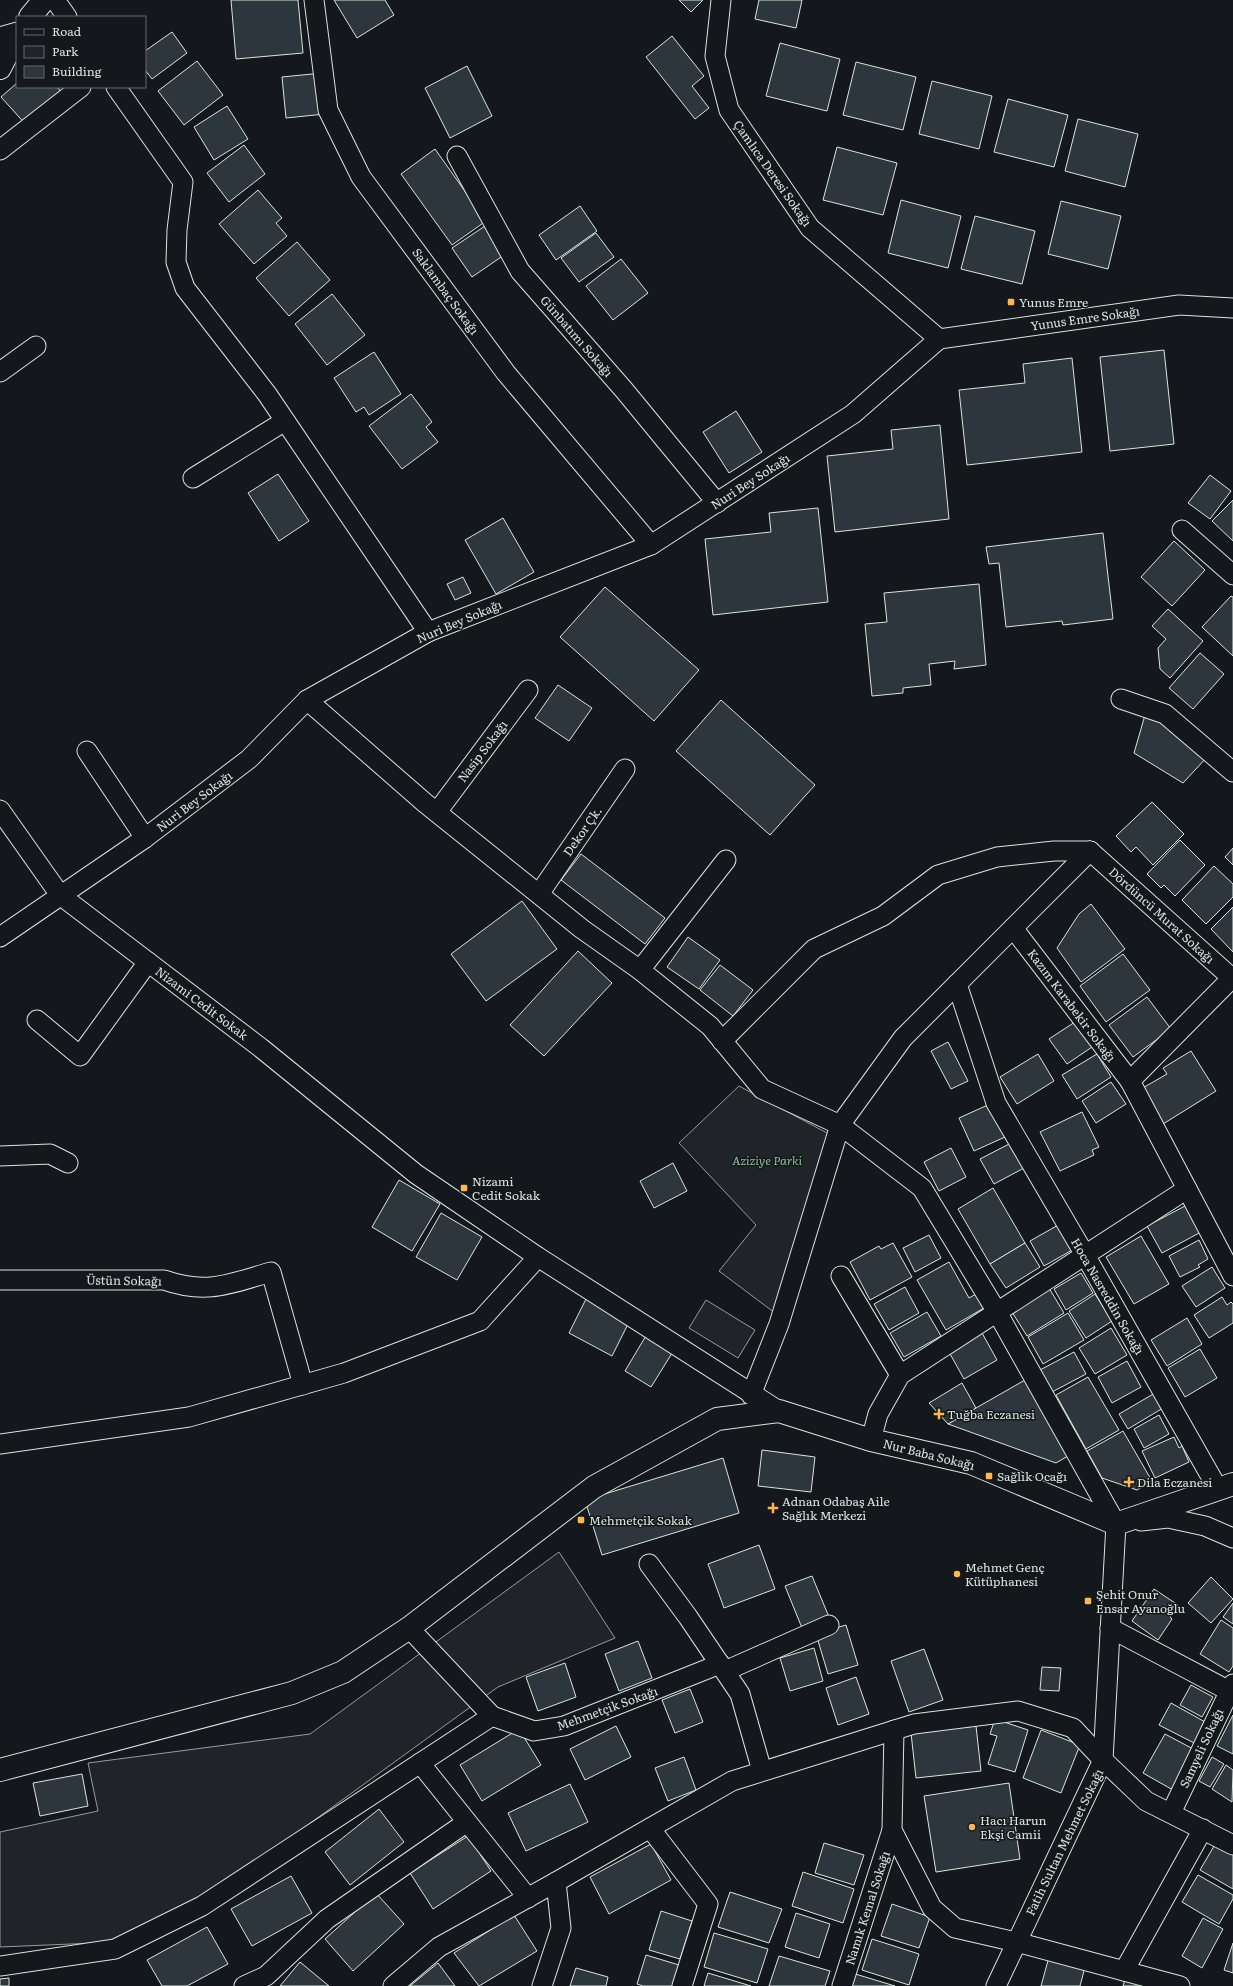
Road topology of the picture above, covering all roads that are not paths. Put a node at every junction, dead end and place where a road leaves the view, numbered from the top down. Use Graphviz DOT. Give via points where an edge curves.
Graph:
graph roads {
  1 [pos="44,0"];
  2 [pos="55,0"];
  3 [pos="314,0"];
  4 [pos="721,0"];
  5 [pos="31,16"];
  6 [pos="66,16"];
  7 [pos="16,34"];
  8 [pos="16,36"];
  9 [pos="0,37"];
  10 [pos="0,68"];
  11 [pos="80,88"];
  12 [pos="117,88"];
  13 [pos="0,150"];
  14 [pos="457,156"];
  15 [pos="1233,308"];
  16 [pos="938,339"];
  17 [pos="36,346"];
  18 [pos="0,372"];
  19 [pos="285,421"];
  20 [pos="192,478"];
  21 [pos="716,502"];
  22 [pos="1182,530"];
  23 [pos="651,545"];
  24 [pos="1233,575"];
  25 [pos="428,632"];
  26 [pos="528,690"];
  27 [pos="1121,699"];
  28 [pos="307,700"];
  29 [pos="87,751"];
  30 [pos="625,769"];
  31 [pos="1233,772"];
  32 [pos="0,810"];
  33 [pos="437,812"];
  34 [pos="145,838"];
  35 [pos="1090,851"];
  36 [pos="726,860"];
  37 [pos="539,894"];
  38 [pos="60,895"];
  39 [pos="1013,928"];
  40 [pos="0,937"];
  41 [pos="148,962"];
  42 [pos="640,970"];
  43 [pos="1233,978"];
  44 [pos="957,984"];
  45 [pos="37,1020"];
  46 [pos="722,1041"];
  47 [pos="1130,1081"];
  48 [pos="840,1125"];
  49 [pos="0,1156"];
  50 [pos="68,1163"];
  51 [pos="1187,1189"];
  52 [pos="1085,1255"];
  53 [pos="538,1257"];
  54 [pos="841,1276"];
  55 [pos="1233,1276"];
  56 [pos="0,1280"];
  57 [pos="997,1312"];
  58 [pos="900,1375"];
  59 [pos="303,1385"];
  60 [pos="751,1395"];
  61 [pos="778,1411"];
  62 [pos="871,1440"];
  63 [pos="0,1444"];
  64 [pos="1226,1486"];
  65 [pos="1116,1524"];
  66 [pos="1233,1538"];
  67 [pos="649,1564"];
  68 [pos="829,1625"];
  69 [pos="408,1628"];
  70 [pos="1110,1628"];
  71 [pos="722,1667"];
  72 [pos="1232,1689"];
  73 [pos="492,1716"];
  74 [pos="894,1730"];
  75 [pos="1103,1760"];
  76 [pos="420,1763"];
  77 [pos="0,1770"];
  78 [pos="762,1771"];
  79 [pos="1170,1813"];
  80 [pos="467,1822"];
  81 [pos="650,1828"];
  82 [pos="1203,1829"];
  83 [pos="892,1830"];
  84 [pos="1233,1845"];
  85 [pos="556,1882"];
  86 [pos="528,1898"];
  87 [pos="1016,1942"];
  88 [pos="0,1966"];
  89 [pos="1124,1971"];
  90 [pos="244,1986"];
  91 [pos="393,1986"];
  92 [pos="542,1986"];
  93 [pos="682,1986"];
  94 [pos="842,1986"];
  95 [pos="996,1986"];
  96 [pos="1180,1986"];
  1 -- 5 [label="main road"];
  2 -- 6 [label="street"];
  3 -- 23 [label="street, Saklambaç Sokağı" via="328,110 361,177 506,373"];
  4 -- 16 [label="street, Çamlıca Deresi Sokağı" via="715,56 729,110 810,228"];
  7 -- 9 [label="street"];
  8 -- 10 [label="main road"];
  11 -- 13 [label="street"];
  12 -- 19 [label="street" via="183,182 176,262 185,288"];
  14 -- 21 [label="street, Günbatımı Sokağı" via="520,271 624,390"];
  15 -- 16 [label="street, Yunus Emre Sokağı" via="1179,305"];
  16 -- 21 [label="street, Nuri Bey Sokağı" via="853,414"];
  17 -- 18 [label="street"];
  19 -- 20 [label="street"];
  19 -- 25 [label="street"];
  21 -- 23 [label="street, Nuri Bey Sokağı"];
  22 -- 24 [label="street"];
  23 -- 25 [label="street, Nuri Bey Sokağı"];
  25 -- 28 [label="street, Nuri Bey Sokağı"];
  26 -- 33 [label="street, Nasip Sokağı"];
  27 -- 31 [label="street" via="1165,714"];
  28 -- 33 [label="street"];
  28 -- 34 [label="street, Nuri Bey Sokağı" via="249,759"];
  29 -- 34 [label="street"];
  30 -- 37 [label="street, Dekor Çk."];
  32 -- 38 [label="street, Nizami Cedit Sokak"];
  33 -- 37 [label="street"];
  34 -- 38 [label="street, Nuri Bey Sokağı"];
  35 -- 39 [label="street"];
  35 -- 43 [label="street, Dördüncü Murat Sokağı"];
  35 -- 46 [label="street" via="1054,850 997,857 938,875 883,916 814,949"];
  36 -- 42 [label="street"];
  37 -- 42 [label="street"];
  38 -- 40 [label="street, Nuri Bey Sokağı"];
  38 -- 41 [label="street, Nizami Cedit Sokak"];
  39 -- 44 [label="street"];
  39 -- 47 [label="street, Kazım Karabekir Sokağı"];
  41 -- 45 [label="street" via="80,1056"];
  41 -- 53 [label="street, Nizami Cedit Sokak" via="261,1048 416,1174"];
  42 -- 46 [label="street" via="710,1026"];
  43 -- 47 [label="street"];
  44 -- 48 [label="street" via="903,1038"];
  44 -- 52 [label="street, Hoca Nasreddin Sokağı" via="996,1103"];
  46 -- 48 [label="street" via="762,1089"];
  47 -- 51 [label="street, Kazım Karabekir Sokağı"];
  48 -- 57 [label="street" via="922,1188"];
  48 -- 60 [label="street" via="779,1324"];
  49 -- 50 [label="street" via="50,1154"];
  51 -- 52 [label="street"];
  51 -- 55 [label="street, Kazım Karabekir Sokağı"];
  52 -- 57 [label="street"];
  52 -- 64 [label="street, Hoca Nasreddin Sokağı"];
  53 -- 59 [label="street" via="480,1321 344,1373"];
  53 -- 60 [label="street, Nizami Cedit Sokak"];
  54 -- 58 [label="street"];
  56 -- 59 [label="street, Üstün Sokağı" via="164,1280 181,1286 212,1288 271,1272"];
  57 -- 58 [label="street"];
  57 -- 65 [label="street"];
  58 -- 62 [label="street" via="878,1414"];
  59 -- 63 [label="street" via="189,1417"];
  60 -- 61 [label="street, Nizami Cedit Sokak"];
  61 -- 62 [label="main road, Nur Baba Sokağı"];
  61 -- 69 [label="main road" via="717,1418 594,1487"];
  62 -- 65 [label="main road, Nur Baba Sokağı" via="971,1463"];
  64 -- 65 [label="main road"];
  65 -- 66 [label="street" via="1168,1518 1205,1526"];
  65 -- 70 [label="street, Fatih Sultan Mehmet Sokağı"];
  67 -- 71 [label="street"];
  68 -- 71 [label="street, Mehmetçik Sokağı"];
  69 -- 73 [label="street"];
  69 -- 77 [label="main road" via="343,1672 292,1693"];
  70 -- 72 [label="street"];
  70 -- 75 [label="street, Fatih Sultan Mehmet Sokağı"];
  71 -- 73 [label="street, Mehmetçik Sokağı" via="564,1726 534,1731"];
  71 -- 78 [label="street" via="740,1694"];
  72 -- 79 [label="street, Samyeli Sokağı"];
  73 -- 76 [label="street"];
  74 -- 75 [label="street" via="914,1724 1018,1711 1073,1728"];
  74 -- 78 [label="street"];
  74 -- 83 [label="street"];
  75 -- 79 [label="street" via="1146,1801"];
  75 -- 87 [label="street, Fatih Sultan Mehmet Sokağı"];
  76 -- 80 [label="street"];
  76 -- 88 [label="street" via="202,1906 115,1949"];
  78 -- 81 [label="street" via="732,1781"];
  79 -- 82 [label="street"];
  80 -- 86 [label="street"];
  80 -- 90 [label="street" via="327,1919 266,1976"];
  81 -- 85 [label="street"];
  81 -- 93 [label="street" via="708,1904"];
  82 -- 84 [label="street"];
  82 -- 89 [label="street"];
  83 -- 87 [label="street" via="932,1908 955,1928"];
  83 -- 94 [label="street, Namık Kemal Sokağı"];
  85 -- 86 [label="street"];
  85 -- 92 [label="street" via="561,1928"];
  86 -- 91 [label="street" via="439,1947"];
  87 -- 89 [label="street"];
  87 -- 95 [label="street, Fatih Sultan Mehmet Sokağı"];
  89 -- 96 [label="street"];
}
